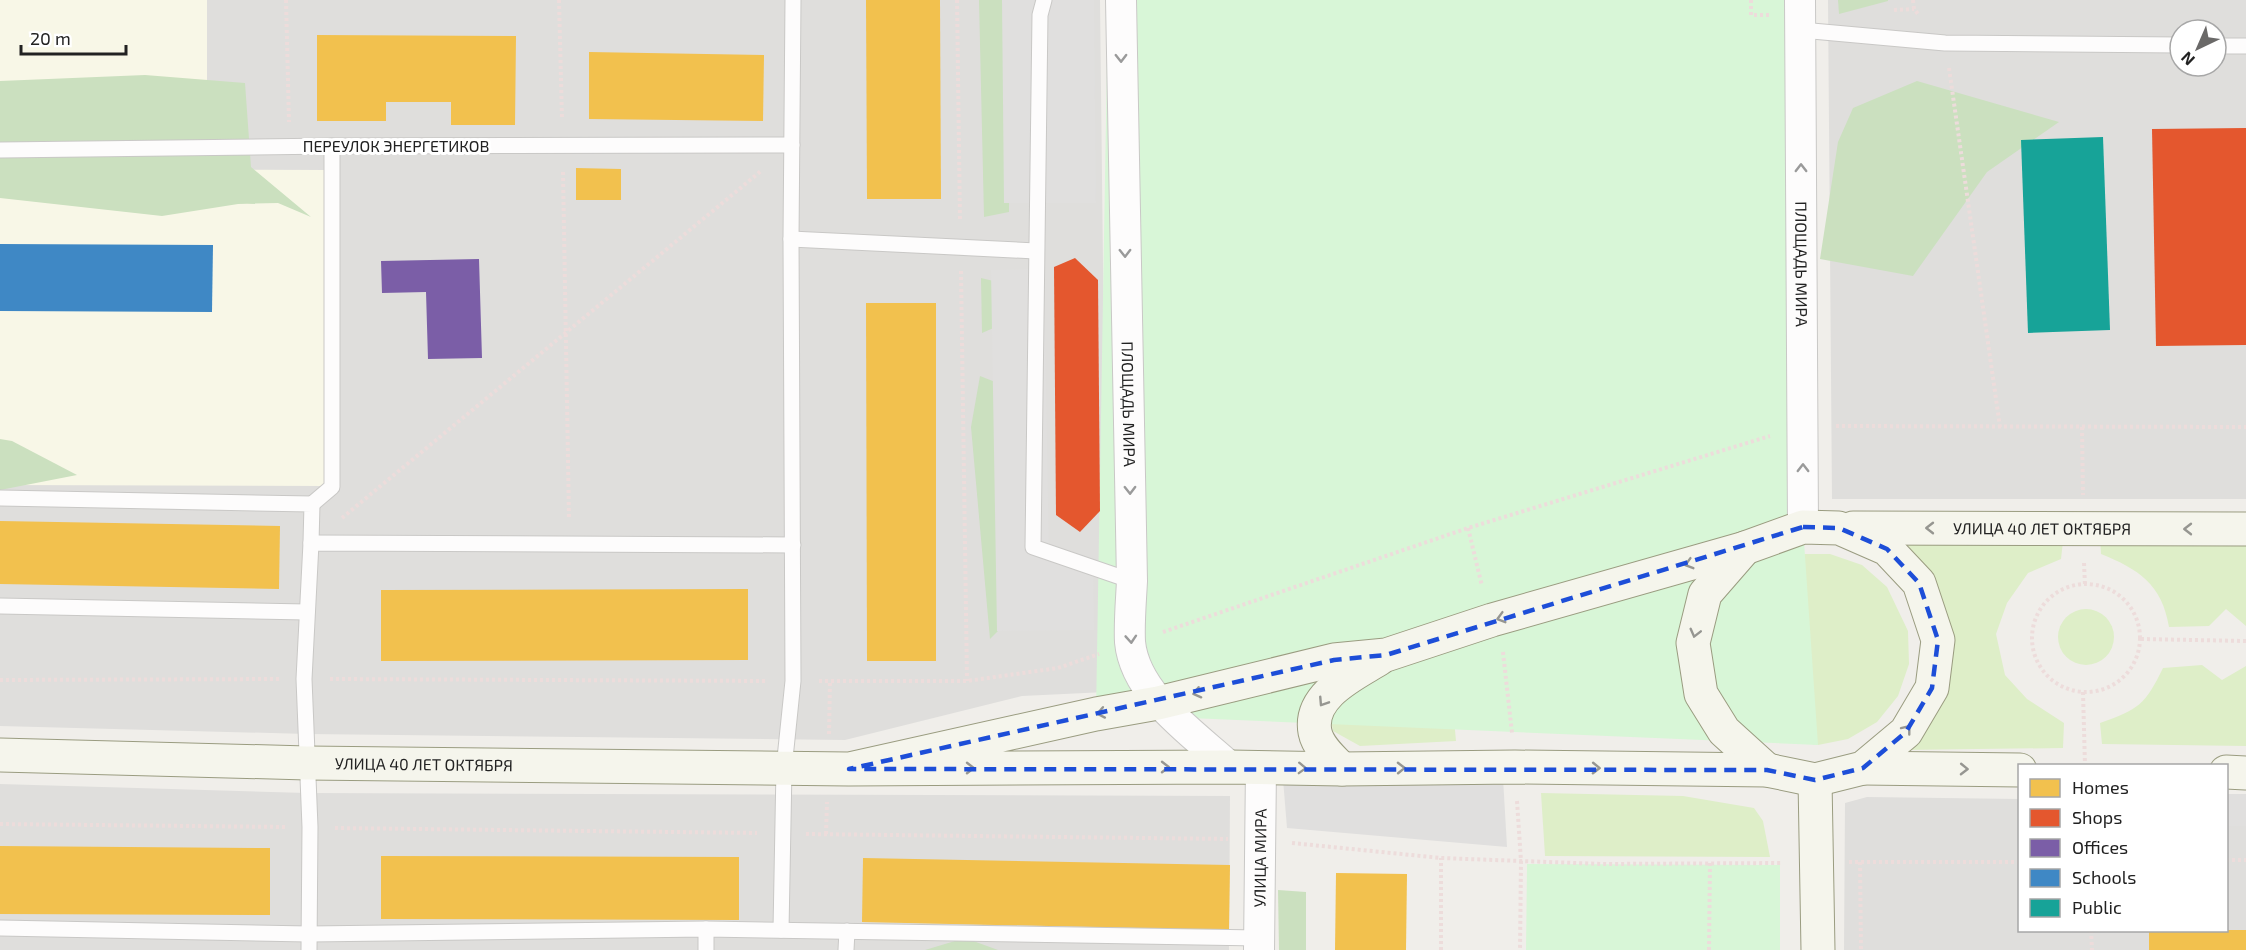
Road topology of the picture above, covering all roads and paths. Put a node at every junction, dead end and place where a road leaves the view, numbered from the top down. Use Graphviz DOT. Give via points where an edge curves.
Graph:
graph roads {
  1 [pos="286,0"];
  2 [pos="559,0"];
  3 [pos="793,0"];
  4 [pos="957,0"];
  5 [pos="1044,0"];
  6 [pos="1121,0"];
  7 [pos="1800,0"];
  8 [pos="1913,0"];
  9 [pos="1801,30"];
  10 [pos="1945,43"];
  11 [pos="2168,45"];
  12 [pos="2228,45"];
  13 [pos="2246,46"];
  14 [pos="332,146"];
  15 [pos="562,146"];
  16 [pos="792,146"];
  17 [pos="290,147"];
  18 [pos="0,150"];
  19 [pos="791,238"];
  20 [pos="960,247"];
  21 [pos="1036,250"];
  22 [pos="566,332"];
  23 [pos="1802,426"];
  24 [pos="2000,427"];
  25 [pos="2246,427"];
  26 [pos="0,498"];
  27 [pos="312,504"];
  28 [pos="1803,527"];
  29 [pos="1468,528"];
  30 [pos="1839,528"];
  31 [pos="2246,529"];
  32 [pos="311,543"];
  33 [pos="570,544"];
  34 [pos="793,545"];
  35 [pos="1745,548"];
  36 [pos="1131,581"];
  37 [pos="1484,596"];
  38 [pos="0,606"];
  39 [pos="307,612"];
  40 [pos="2140,639"];
  41 [pos="2246,641"];
  42 [pos="1130,643"];
  43 [pos="1503,651"];
  44 [pos="1386,655"];
  45 [pos="303,679"];
  46 [pos="0,680"];
  47 [pos="794,681"];
  48 [pos="967,681"];
  49 [pos="2083,692"];
  50 [pos="1158,703"];
  51 [pos="1513,738"];
  52 [pos="0,755"];
  53 [pos="307,763"];
  54 [pos="2085,764"];
  55 [pos="1245,767"];
  56 [pos="784,768"];
  57 [pos="1863,768"];
  58 [pos="849,769"];
  59 [pos="1342,769"];
  60 [pos="1767,770"];
  61 [pos="2018,770"];
  62 [pos="2228,772"];
  63 [pos="2246,772"];
  64 [pos="1815,780"];
  65 [pos="1517,794"];
  66 [pos="0,824"];
  67 [pos="310,827"];
  68 [pos="783,834"];
  69 [pos="1260,839"];
  70 [pos="1441,858"];
  71 [pos="2228,860"];
  72 [pos="2246,860"];
  73 [pos="1521,861"];
  74 [pos="1860,862"];
  75 [pos="2018,862"];
  76 [pos="1710,863"];
  77 [pos="1817,863"];
  78 [pos="0,928"];
  79 [pos="706,929"];
  80 [pos="781,930"];
  81 [pos="847,931"];
  82 [pos="2091,932"];
  83 [pos="309,934"];
  84 [pos="1259,944"];
  85 [pos="309,950"];
  86 [pos="706,950"];
  87 [pos="846,950"];
  88 [pos="1441,950"];
  89 [pos="1521,950"];
  90 [pos="1709,950"];
  91 [pos="1818,950"];
  92 [pos="1861,950"];
  93 [pos="2092,950"];
  1 -- 17 [label="path"];
  2 -- 15 [label="path"];
  3 -- 16 [label="lane"];
  4 -- 20 [label="path"];
  5 -- 21 [label="lane" via="1040,15"];
  6 -- 36 [label="street, ПЛОЩАДЬ МИРА, one-way"];
  7 -- 9 [label="street, ПЛОЩАДЬ МИРА"];
  8 -- 10 [label="path" via="1914,9"];
  9 -- 10 [label="lane"];
  23 -- 9 [label="street, ПЛОЩАДЬ МИРА, one-way"];
  10 -- 11 [label="lane"];
  10 -- 24 [label="path"];
  12 -- 13 [label="lane"];
  14 -- 15 [label="lane, ПЕРЕУЛОК ЭНЕРГЕТИКОВ"];
  14 -- 17 [label="lane, ПЕРЕУЛОК ЭНЕРГЕТИКОВ"];
  14 -- 27 [label="lane" via="332,487"];
  15 -- 16 [label="lane, ПЕРЕУЛОК ЭНЕРГЕТИКОВ"];
  15 -- 22 [label="path"];
  16 -- 19 [label="lane"];
  16 -- 22 [label="path"];
  17 -- 18 [label="lane, ПЕРЕУЛОК ЭНЕРГЕТИКОВ"];
  19 -- 20 [label="lane"];
  19 -- 34 [label="lane"];
  20 -- 21 [label="lane"];
  20 -- 48 [label="path"];
  21 -- 36 [label="lane" via="1033,548"];
  22 -- 32 [label="path"];
  22 -- 33 [label="path"];
  23 -- 24 [label="path"];
  28 -- 23 [label="street, ПЛОЩАДЬ МИРА, one-way"];
  23 -- 29 [label="path"];
  24 -- 25 [label="path"];
  26 -- 27 [label="lane"];
  27 -- 32 [label="lane"];
  28 -- 30 [label="street, УЛИЦА 40 ЛЕТ ОКТЯБРЯ"];
  28 -- 35 [label="street"];
  29 -- 37 [label="path"];
  29 -- 42 [label="path"];
  31 -- 30 [label="street, УЛИЦА 40 ЛЕТ ОКТЯБРЯ, one-way"];
  57 -- 30 [label="street, one-way" via="1906,732 1932,688 1938,640 1919,583 1887,549"];
  32 -- 33 [label="lane"];
  32 -- 39 [label="lane"];
  33 -- 34 [label="lane"];
  34 -- 47 [label="lane"];
  35 -- 44 [label="street, one-way" via="1492,620"];
  35 -- 60 [label="street, one-way" via="1705,594 1693,643 1701,694 1724,731"];
  36 -- 42 [label="street, ПЛОЩАДЬ МИРА, one-way"];
  38 -- 39 [label="lane"];
  39 -- 45 [label="lane"];
  40 -- 41 [label="path"];
  40 -- 49 [label="path" via="2132,668 2119,681 2102,690"];
  40 -- 49 [label="path" via="2138,621 2128,604 2114,592 2076,584 2059,591 2039,611 2032,628 2032,647 2051,680"];
  42 -- 48 [label="path" via="1058,668"];
  42 -- 50 [label="street, ПЛОЩАДЬ МИРА" via="1138,669"];
  43 -- 51 [label="path"];
  44 -- 50 [label="street, one-way" via="1334,660"];
  44 -- 59 [label="street, one-way" via="1324,697 1316,715 1315,732 1325,752"];
  45 -- 46 [label="path"];
  45 -- 47 [label="path"];
  45 -- 53 [label="lane"];
  47 -- 48 [label="path"];
  47 -- 56 [label="lane"];
  49 -- 54 [label="path"];
  50 -- 55 [label="street, ПЛОЩАДЬ МИРА"];
  50 -- 58 [label="street, one-way"];
  52 -- 53 [label="street, УЛИЦА 40 ЛЕТ ОКТЯБРЯ"];
  53 -- 56 [label="street, УЛИЦА 40 ЛЕТ ОКТЯБРЯ"];
  53 -- 67 [label="lane"];
  58 -- 55 [label="street, one-way"];
  55 -- 59 [label="street, one-way"];
  55 -- 69 [label="street, УЛИЦА МИРА"];
  56 -- 58 [label="street, УЛИЦА 40 ЛЕТ ОКТЯБРЯ"];
  56 -- 68 [label="lane"];
  57 -- 61 [label="street, one-way"];
  57 -- 64 [label="street"];
  59 -- 60 [label="street, one-way"];
  60 -- 64 [label="street"];
  62 -- 63 [label="street"];
  64 -- 77 [label="street"];
  65 -- 73 [label="path"];
  66 -- 67 [label="path"];
  67 -- 68 [label="path"];
  67 -- 83 [label="lane"];
  68 -- 69 [label="path"];
  68 -- 80 [label="lane"];
  69 -- 70 [label="path"];
  69 -- 84 [label="street, УЛИЦА МИРА"];
  70 -- 73 [label="path"];
  70 -- 88 [label="path"];
  71 -- 72 [label="path"];
  73 -- 76 [label="path"];
  73 -- 89 [label="path"];
  74 -- 75 [label="path"];
  74 -- 77 [label="path"];
  74 -- 92 [label="path"];
  76 -- 77 [label="path"];
  76 -- 90 [label="path"];
  77 -- 91 [label="street"];
  78 -- 83 [label="lane"];
  79 -- 80 [label="lane"];
  79 -- 83 [label="lane"];
  79 -- 86 [label="lane"];
  80 -- 81 [label="lane"];
  81 -- 84 [label="lane"];
  81 -- 87 [label="lane"];
  82 -- 93 [label="path"];
  83 -- 85 [label="lane"];
}
